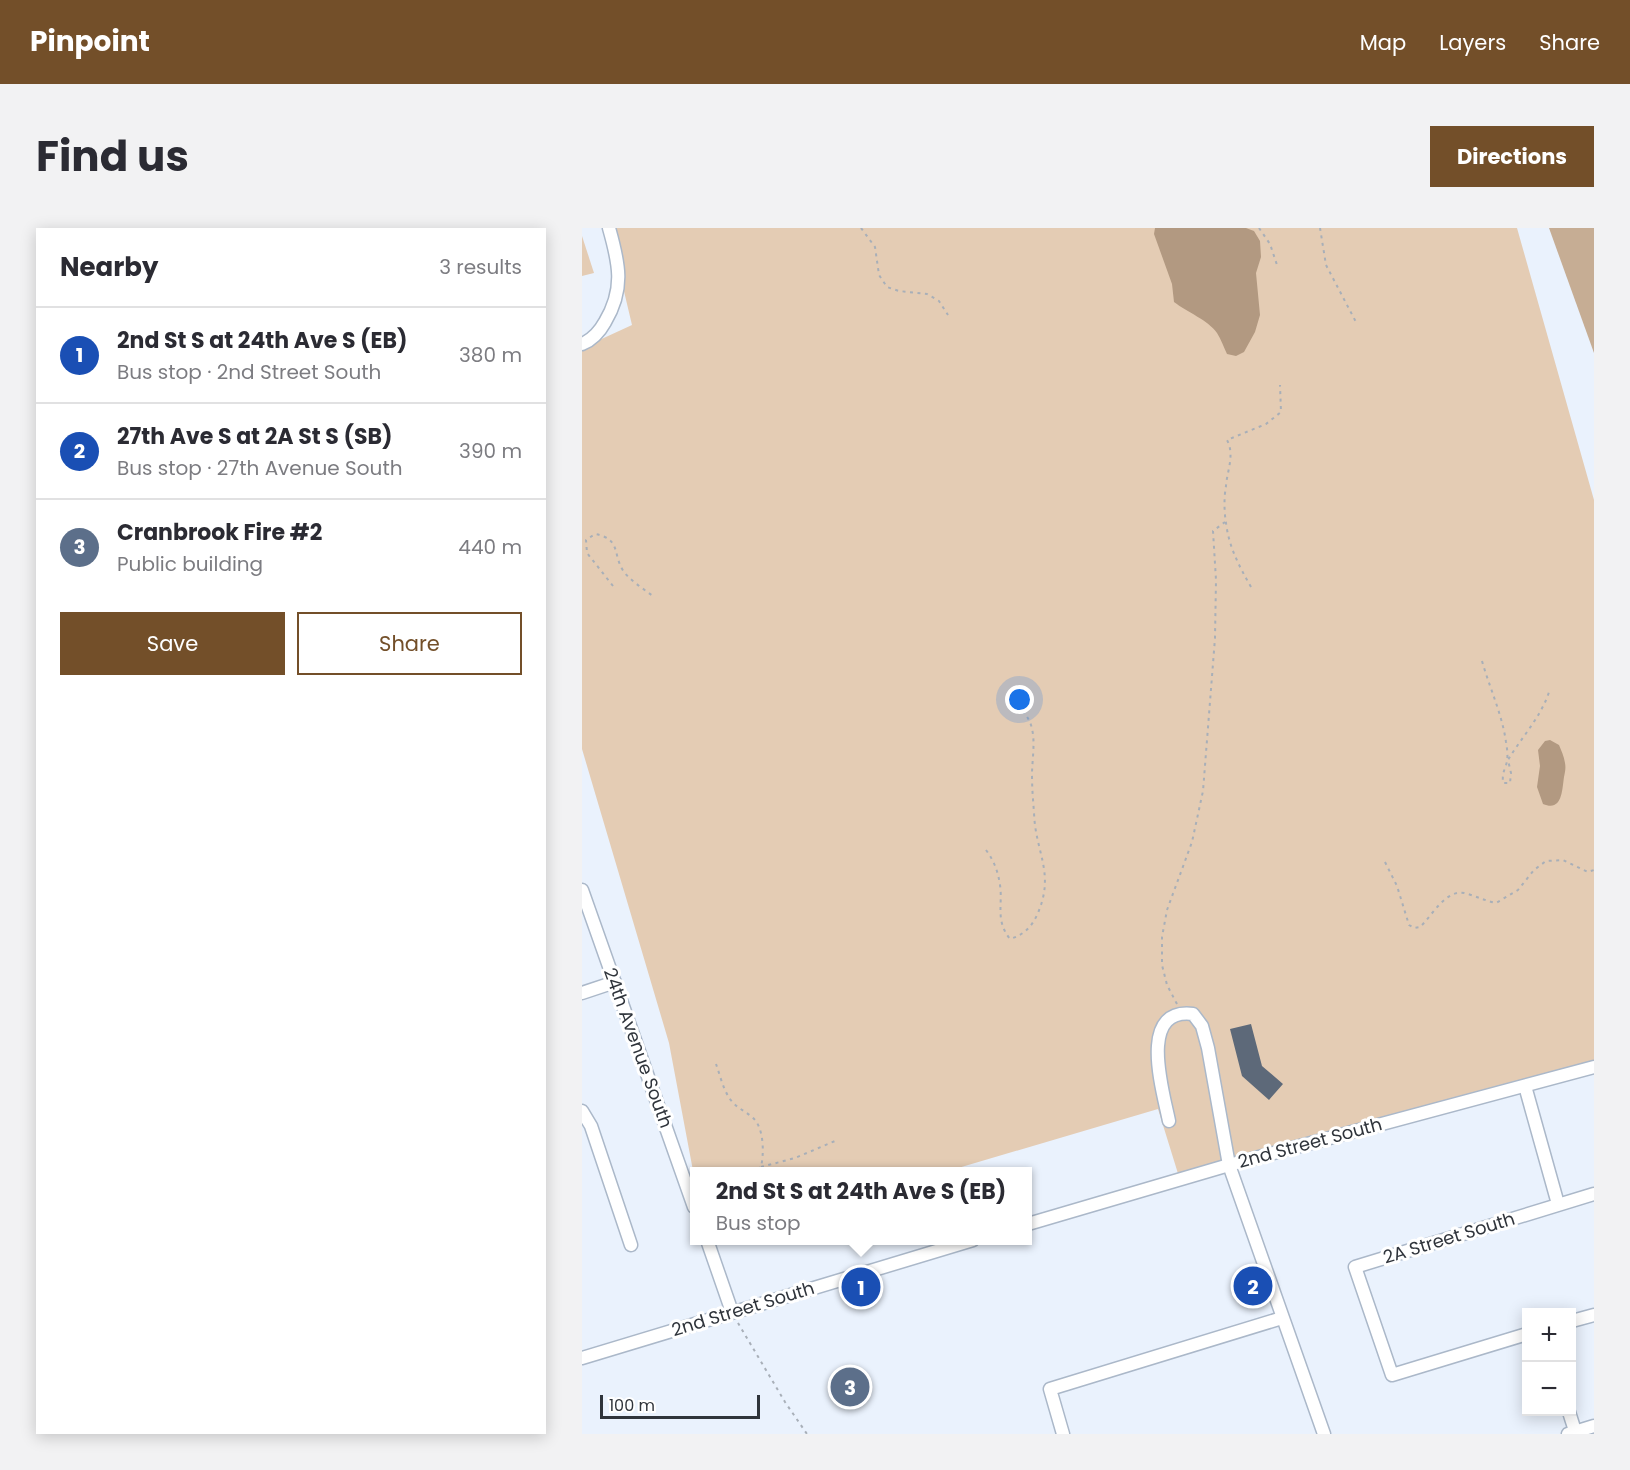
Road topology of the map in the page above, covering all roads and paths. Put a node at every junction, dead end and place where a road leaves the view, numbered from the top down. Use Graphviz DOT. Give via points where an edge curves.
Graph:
graph roads {
  1 [pos="609,228"];
  2 [pos="861,228"];
  3 [pos="1259,228"];
  4 [pos="1320,228"];
  5 [pos="1278,268"];
  6 [pos="948,315"];
  7 [pos="1357,324"];
  8 [pos="584,344"];
  9 [pos="1280,385"];
  10 [pos="1226,522"];
  11 [pos="613,586"];
  12 [pos="1251,587"];
  13 [pos="654,597"];
  14 [pos="1482,662"];
  15 [pos="1549,692"];
  16 [pos="1007,697"];
  17 [pos="1508,760"];
  18 [pos="986,850"];
  19 [pos="1386,862"];
  20 [pos="1594,870"];
  21 [pos="582,890"];
  22 [pos="615,982"];
  23 [pos="582,993"];
  24 [pos="1181,1012"];
  25 [pos="716,1064"];
  26 [pos="1594,1067"];
  27 [pos="1525,1086"];
  28 [pos="582,1111"];
  29 [pos="1169,1121"];
  30 [pos="835,1141"];
  31 [pos="1229,1165"];
  32 [pos="761,1167"];
  33 [pos="1594,1194"];
  34 [pos="690,1196"];
  35 [pos="1558,1204"];
  36 [pos="1032,1223"];
  37 [pos="631,1245"];
  38 [pos="708,1245"];
  39 [pos="956,1245"];
  40 [pos="732,1312"];
  41 [pos="1594,1315"];
  42 [pos="1282,1318"];
  43 [pos="1576,1320"];
  44 [pos="1522,1336"];
  45 [pos="582,1358"];
  46 [pos="1570,1416"];
  47 [pos="1594,1426"];
  48 [pos="1573,1433"];
  49 [pos="807,1434"];
  50 [pos="1063,1434"];
  51 [pos="1324,1434"];
  1 -- 8 [label="street" via="619,274 617,300 601,330"];
  2 -- 6 [label="path" via="875,247 879,275 887,288 927,294 939,301"];
  3 -- 5 [label="path" via="1270,244"];
  4 -- 7 [label="path" via="1326,265"];
  9 -- 10 [label="path" via="1281,412 1266,424 1227,440 1230,467"];
  10 -- 12 [label="path" via="1232,553"];
  10 -- 24 [label="path" via="1213,531 1215,638 1203,791 1192,842 1167,910 1162,937 1162,965"];
  11 -- 13 [label="path" via="587,553 586,540 595,534 606,536 615,544 624,572"];
  14 -- 17 [label="path" via="1499,711"];
  15 -- 17 [label="path" via="1544,709"];
  16 -- 18 [label="path" via="1021,708 1031,724 1034,824 1046,884 1042,904 1023,935 1010,939 1004,932 999,914 1001,886 995,863"];
  17 -- 17 [label="path" via="1510,783 1503,783 1502,771"];
  19 -- 20 [label="path" via="1409,925 1414,928 1420,927 1448,896 1466,892 1496,903 1518,890 1546,861 1563,860 1588,872"];
  21 -- 22 [label="street, 24th Avenue South"];
  22 -- 23 [label="street"];
  22 -- 34 [label="street, 24th Avenue South"];
  24 -- 29 [label="street" via="1164,1022 1158,1035 1159,1068"];
  24 -- 31 [label="street" via="1192,1014 1202,1026"];
  25 -- 32 [label="path" via="729,1097 756,1121 761,1135"];
  26 -- 27 [label="street, 2nd Street South"];
  27 -- 31 [label="street, 2nd Street South"];
  27 -- 35 [label="street"];
  28 -- 37 [label="street" via="591,1126"];
  30 -- 32 [label="path"];
  31 -- 36 [label="street, 2nd Street South"];
  31 -- 42 [label="street"];
  33 -- 35 [label="street, 2A Street South"];
  35 -- 44 [label="street, 2A Street South" via="1355,1267 1392,1375"];
  38 -- 40 [label="street"];
  39 -- 40 [label="street, 2nd Street South"];
  40 -- 45 [label="street, 2nd Street South"];
  40 -- 49 [label="path"];
  41 -- 43 [label="street"];
  42 -- 50 [label="street" via="1050,1389"];
  42 -- 51 [label="street"];
  46 -- 48 [label="street"];
  47 -- 48 [label="street"];
}
